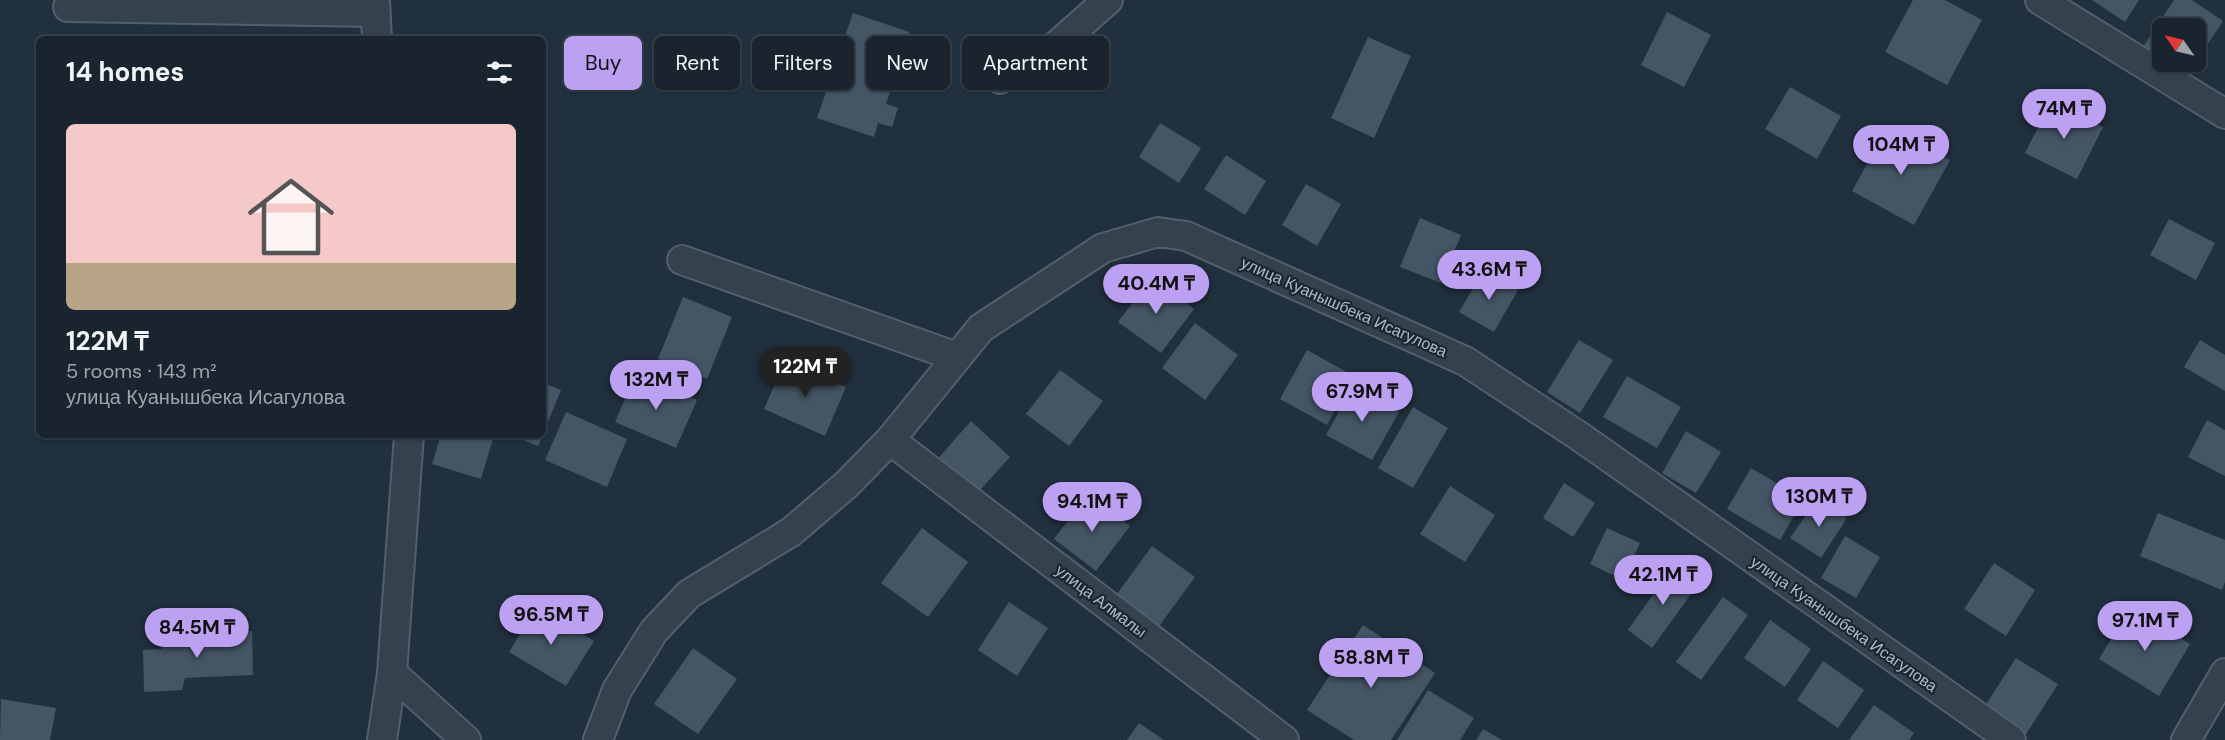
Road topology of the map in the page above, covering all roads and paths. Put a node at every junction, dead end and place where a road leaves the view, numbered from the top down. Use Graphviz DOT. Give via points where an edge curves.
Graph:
graph roads {
  1 [pos="1108,0"];
  2 [pos="2040,0"];
  3 [pos="68,7"];
  4 [pos="376,17"];
  5 [pos="1067,36"];
  6 [pos="2225,114"];
  7 [pos="682,260"];
  8 [pos="957,357"];
  9 [pos="409,438"];
  10 [pos="890,440"];
  11 [pos="392,673"];
  12 [pos="2225,673"];
  13 [pos="382,740"];
  14 [pos="466,740"];
  15 [pos="598,740"];
  16 [pos="1284,740"];
  17 [pos="2011,740"];
  18 [pos="2186,740"];
  1 -- 5 [label="street"];
  2 -- 6 [label="street"];
  3 -- 4 [label="street"];
  7 -- 8 [label="street"];
  8 -- 10 [label="street, улица Куанышбека Исагулова"];
  8 -- 17 [label="street, улица Куанышбека Исагулова" via="981,328 1103,248 1158,232 1186,236 1465,361 1579,435"];
  9 -- 11 [label="street"];
  10 -- 15 [label="street, улица Куанышбека Исагулова" via="846,486 791,532 689,594 654,631 617,690"];
  10 -- 16 [label="street, улица Алмалы"];
  11 -- 13 [label="street"];
  11 -- 14 [label="street"];
  12 -- 18 [label="street"];
}
